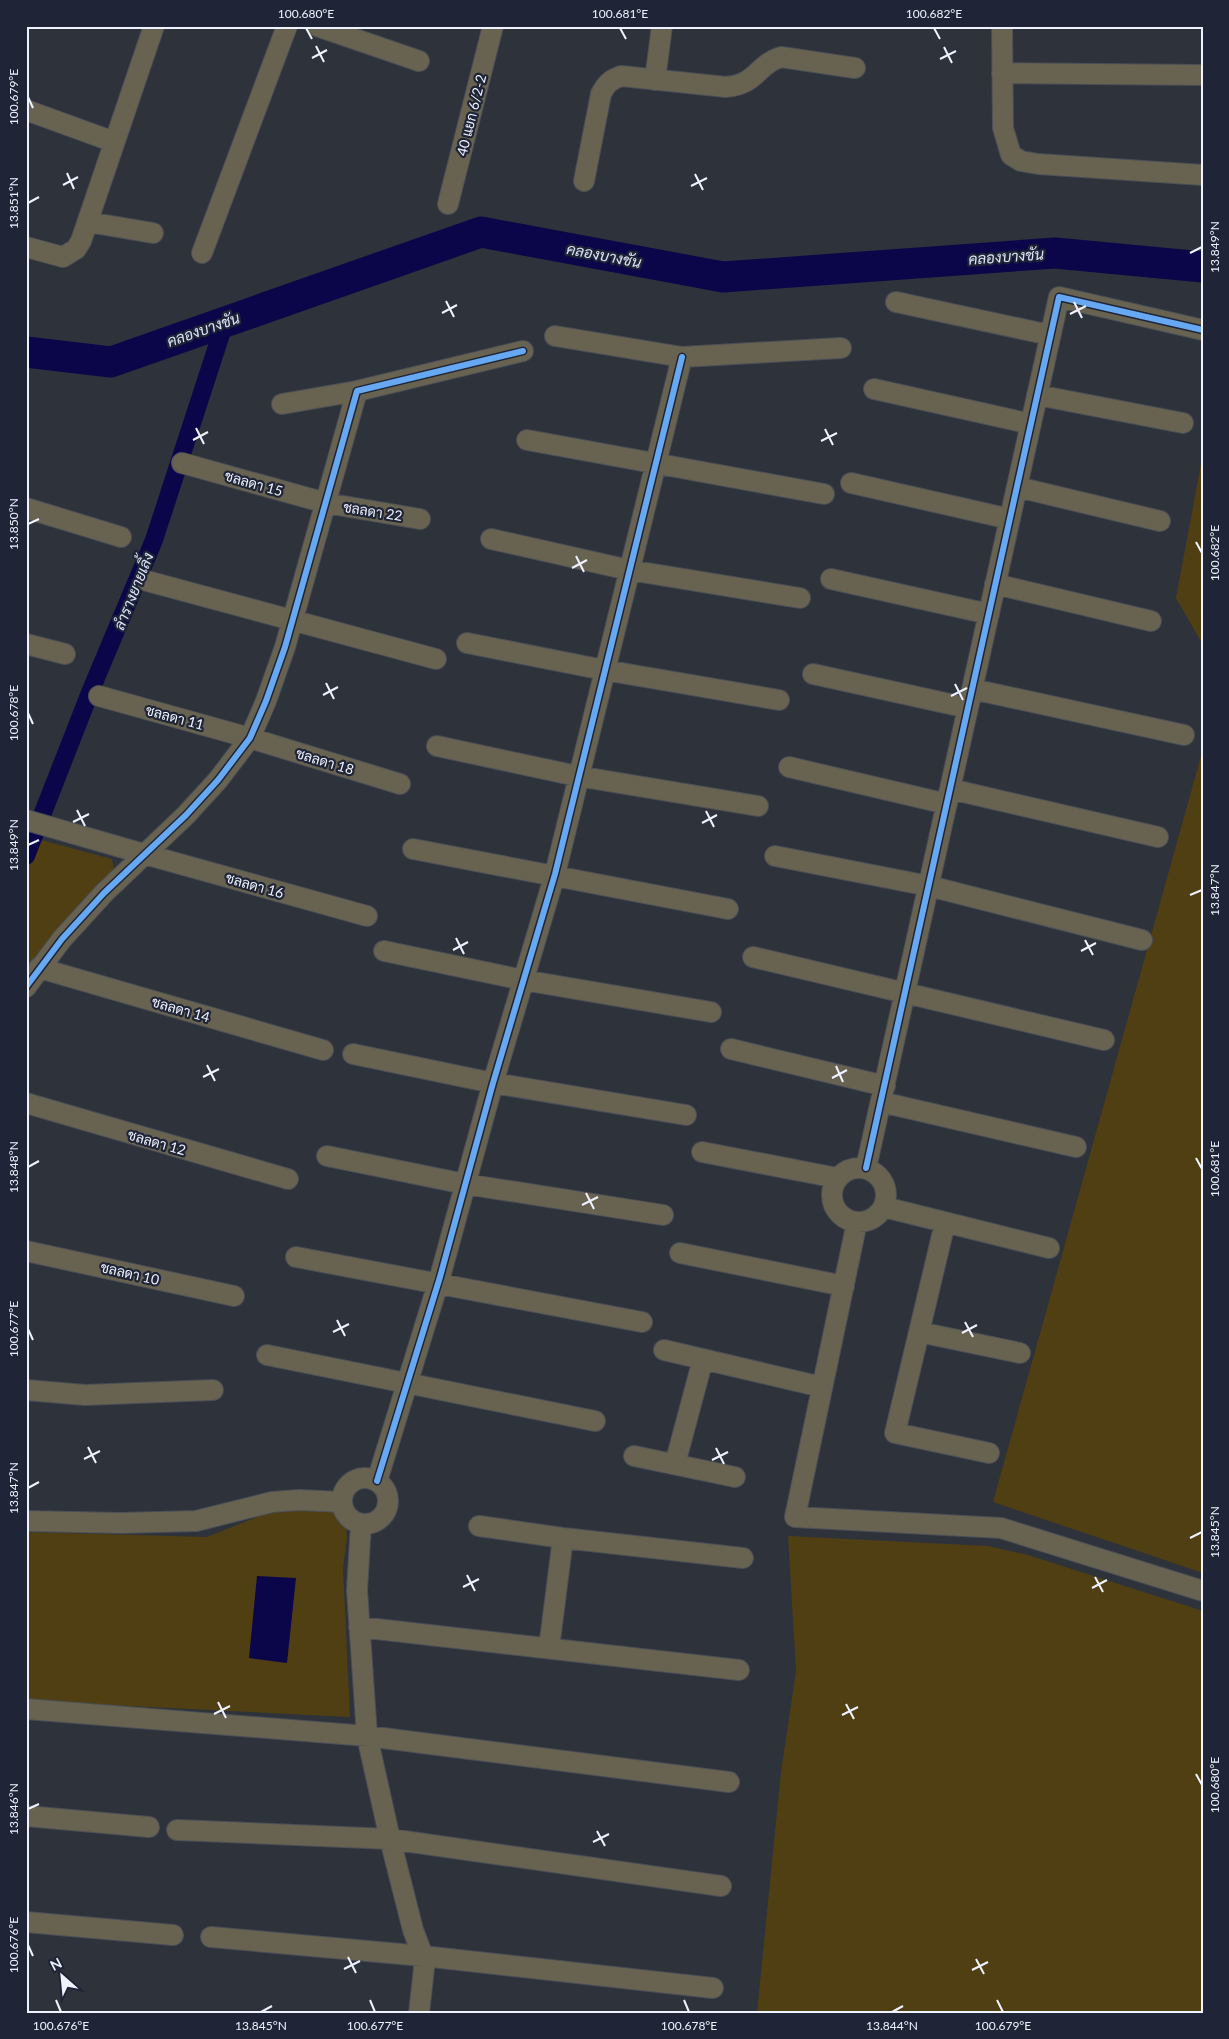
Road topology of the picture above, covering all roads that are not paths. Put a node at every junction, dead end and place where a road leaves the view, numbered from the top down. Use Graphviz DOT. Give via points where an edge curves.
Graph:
graph roads {
  1 [pos="287,26"];
  2 [pos="318,26"];
  3 [pos="493,26"];
  4 [pos="662,26"];
  5 [pos="1002,26"];
  6 [pos="150,27"];
  7 [pos="419,61"];
  8 [pos="855,68"];
  9 [pos="1002,73"];
  10 [pos="1203,75"];
  11 [pos="655,80"];
  12 [pos="26,110"];
  13 [pos="114,142"];
  14 [pos="1203,175"];
  15 [pos="584,181"];
  16 [pos="448,204"];
  17 [pos="88,222"];
  18 [pos="153,234"];
  19 [pos="26,247"];
  20 [pos="202,253"];
  21 [pos="896,302"];
  22 [pos="1203,330"];
  23 [pos="1050,335"];
  24 [pos="555,336"];
  25 [pos="841,348"];
  26 [pos="523,351"];
  27 [pos="682,357"];
  28 [pos="874,389"];
  29 [pos="356,391"];
  30 [pos="1037,395"];
  31 [pos="282,404"];
  32 [pos="1183,423"];
  33 [pos="1031,424"];
  34 [pos="527,440"];
  35 [pos="182,463"];
  36 [pos="656,464"];
  37 [pos="850,483"];
  38 [pos="1017,487"];
  39 [pos="824,494"];
  40 [pos="326,503"];
  41 [pos="26,508"];
  42 [pos="420,518"];
  43 [pos="1010,519"];
  44 [pos="1160,521"];
  45 [pos="121,537"];
  46 [pos="491,539"];
  47 [pos="629,570"];
  48 [pos="831,578"];
  49 [pos="147,581"];
  50 [pos="995,584"];
  51 [pos="800,598"];
  52 [pos="989,614"];
  53 [pos="293,620"];
  54 [pos="1151,622"];
  55 [pos="466,643"];
  56 [pos="26,644"];
  57 [pos="65,654"];
  58 [pos="436,659"];
  59 [pos="604,670"];
  60 [pos="813,674"];
  61 [pos="99,696"];
  62 [pos="970,698"];
  63 [pos="779,700"];
  64 [pos="1184,735"];
  65 [pos="250,738"];
  66 [pos="437,746"];
  67 [pos="790,767"];
  68 [pos="578,776"];
  69 [pos="400,784"];
  70 [pos="948,796"];
  71 [pos="758,806"];
  72 [pos="26,820"];
  73 [pos="1158,838"];
  74 [pos="414,849"];
  75 [pos="144,854"];
  76 [pos="775,856"];
  77 [pos="555,874"];
  78 [pos="929,886"];
  79 [pos="728,909"];
  80 [pos="367,916"];
  81 [pos="1142,940"];
  82 [pos="384,951"];
  83 [pos="753,957"];
  84 [pos="39,968"];
  85 [pos="523,980"];
  86 [pos="26,987"];
  87 [pos="905,993"];
  88 [pos="711,1012"];
  89 [pos="1104,1040"];
  90 [pos="731,1049"];
  91 [pos="323,1050"];
  92 [pos="353,1054"];
  93 [pos="493,1083"];
  94 [pos="883,1094"];
  95 [pos="26,1103"];
  96 [pos="686,1114"];
  97 [pos="1076,1146"];
  98 [pos="702,1152"];
  99 [pos="327,1156"];
  100 [pos="866,1168"];
  101 [pos="837,1178"];
  102 [pos="288,1179"];
  103 [pos="465,1184"];
  104 [pos="884,1207"];
  105 [pos="663,1215"];
  106 [pos="857,1222"];
  107 [pos="944,1222"];
  108 [pos="1049,1248"];
  109 [pos="26,1251"];
  110 [pos="680,1253"];
  111 [pos="296,1257"];
  112 [pos="437,1284"];
  113 [pos="844,1286"];
  114 [pos="234,1296"];
  115 [pos="642,1322"];
  116 [pos="919,1332"];
  117 [pos="664,1350"];
  118 [pos="1020,1353"];
  119 [pos="267,1355"];
  120 [pos="702,1359"];
  121 [pos="407,1384"];
  122 [pos="822,1387"];
  123 [pos="26,1390"];
  124 [pos="213,1390"];
  125 [pos="595,1421"];
  126 [pos="990,1453"];
  127 [pos="634,1456"];
  128 [pos="675,1464"];
  129 [pos="735,1477"];
  130 [pos="377,1481"];
  131 [pos="342,1502"];
  132 [pos="26,1522"];
  133 [pos="362,1524"];
  134 [pos="479,1526"];
  135 [pos="563,1538"];
  136 [pos="743,1558"];
  137 [pos="1203,1591"];
  138 [pos="359,1627"];
  139 [pos="549,1648"];
  140 [pos="739,1670"];
  141 [pos="26,1710"];
  142 [pos="367,1736"];
  143 [pos="729,1782"];
  144 [pos="26,1816"];
  145 [pos="149,1827"];
  146 [pos="177,1830"];
  147 [pos="390,1839"];
  148 [pos="721,1886"];
  149 [pos="26,1922"];
  150 [pos="173,1935"];
  151 [pos="210,1937"];
  152 [pos="423,1956"];
  153 [pos="713,1988"];
  154 [pos="420,2013"];
  1 -- 20 [label="street"];
  2 -- 7 [label="street"];
  3 -- 16 [label="street, 40 แยก 6/2-2"];
  4 -- 11 [label="street"];
  5 -- 9 [label="street"];
  6 -- 13 [label="street"];
  8 -- 11 [label="street" via="781,57 772,60 740,86"];
  9 -- 10 [label="street"];
  9 -- 14 [label="street" via="1003,128 1011,155 1021,161"];
  11 -- 15 [label="street" via="621,76 606,84 601,94"];
  12 -- 13 [label="street"];
  13 -- 17 [label="street"];
  17 -- 18 [label="street"];
  17 -- 19 [label="street" via="76,249 63,257"];
  21 -- 23 [label="street"];
  22 -- 23 [label="street" via="1059,297"];
  23 -- 30 [label="street"];
  24 -- 27 [label="street"];
  25 -- 27 [label="street"];
  26 -- 29 [label="street"];
  27 -- 36 [label="street"];
  28 -- 33 [label="street"];
  29 -- 31 [label="street"];
  29 -- 40 [label="street"];
  30 -- 32 [label="street"];
  30 -- 33 [label="street"];
  33 -- 38 [label="street"];
  34 -- 36 [label="street"];
  35 -- 40 [label="street, ชลลดา 15"];
  36 -- 39 [label="street"];
  36 -- 47 [label="street"];
  37 -- 43 [label="street"];
  38 -- 43 [label="street"];
  38 -- 44 [label="street"];
  40 -- 42 [label="street, ชลลดา 22"];
  40 -- 53 [label="street"];
  41 -- 45 [label="street"];
  43 -- 50 [label="street"];
  46 -- 47 [label="street"];
  47 -- 51 [label="street"];
  47 -- 59 [label="street"];
  48 -- 52 [label="street"];
  49 -- 53 [label="street"];
  50 -- 52 [label="street"];
  50 -- 54 [label="street"];
  52 -- 62 [label="street"];
  53 -- 58 [label="street"];
  53 -- 65 [label="street"];
  55 -- 59 [label="street"];
  56 -- 57 [label="street"];
  59 -- 63 [label="street"];
  59 -- 68 [label="street"];
  60 -- 62 [label="street"];
  61 -- 65 [label="street, ชลลดา 11"];
  62 -- 64 [label="street"];
  62 -- 70 [label="street"];
  65 -- 69 [label="street, ชลลดา 18"];
  65 -- 75 [label="street" via="212,787"];
  66 -- 68 [label="street"];
  67 -- 70 [label="street"];
  68 -- 71 [label="street"];
  68 -- 77 [label="street"];
  70 -- 73 [label="street"];
  70 -- 78 [label="street"];
  72 -- 75 [label="street, ชลลดา 16"];
  74 -- 77 [label="street"];
  75 -- 80 [label="street, ชลลดา 16"];
  75 -- 84 [label="street" via="62,938"];
  76 -- 78 [label="street"];
  77 -- 79 [label="street"];
  77 -- 85 [label="street"];
  78 -- 81 [label="street"];
  78 -- 87 [label="street"];
  82 -- 85 [label="street"];
  83 -- 87 [label="street"];
  84 -- 86 [label="street"];
  84 -- 91 [label="street, ชลลดา 14"];
  85 -- 88 [label="street"];
  85 -- 93 [label="street"];
  87 -- 89 [label="street"];
  87 -- 94 [label="street"];
  90 -- 94 [label="street"];
  92 -- 93 [label="street"];
  93 -- 96 [label="street"];
  93 -- 103 [label="street"];
  94 -- 97 [label="street"];
  94 -- 100 [label="street"];
  95 -- 102 [label="street, ชลลดา 12"];
  98 -- 101 [label="street"];
  99 -- 103 [label="street"];
  100 -- 101 [label="street" via="853,1168"];
  100 -- 104 [label="street" via="879,1174 884,1182 887,1199"];
  101 -- 106 [label="street" via="833,1186 834,1205 838,1213"];
  103 -- 105 [label="street"];
  103 -- 112 [label="street"];
  104 -- 106 [label="street" via="871,1220"];
  104 -- 107 [label="street"];
  106 -- 113 [label="street"];
  107 -- 108 [label="street"];
  107 -- 116 [label="street"];
  109 -- 114 [label="street, ชลลดา 10"];
  110 -- 113 [label="street"];
  111 -- 112 [label="street"];
  112 -- 115 [label="street"];
  112 -- 121 [label="street"];
  113 -- 122 [label="street"];
  116 -- 118 [label="street"];
  116 -- 126 [label="street" via="895,1433"];
  117 -- 120 [label="street"];
  119 -- 121 [label="street"];
  120 -- 122 [label="street"];
  120 -- 128 [label="street"];
  121 -- 125 [label="street"];
  121 -- 130 [label="street"];
  122 -- 137 [label="street" via="795,1517 1000,1528"];
  123 -- 124 [label="street" via="85,1395"];
  127 -- 128 [label="street"];
  128 -- 129 [label="street"];
  130 -- 131 [label="street" via="365,1478 353,1481 345,1490"];
  130 -- 133 [label="street" via="384,1487 388,1506 375,1522"];
  131 -- 132 [label="street" via="272,1502 196,1521"];
  131 -- 133 [label="street" via="349,1518"];
  133 -- 138 [label="street" via="357,1590"];
  134 -- 135 [label="street"];
  135 -- 136 [label="street"];
  135 -- 139 [label="street"];
  138 -- 139 [label="street"];
  138 -- 142 [label="street"];
  139 -- 140 [label="street"];
  141 -- 142 [label="street"];
  142 -- 143 [label="street"];
  142 -- 147 [label="street"];
  144 -- 145 [label="street"];
  146 -- 147 [label="street"];
  147 -- 148 [label="street"];
  147 -- 152 [label="street" via="413,1930"];
  149 -- 150 [label="street"];
  151 -- 152 [label="street"];
  152 -- 153 [label="street"];
  152 -- 154 [label="street"];
}
